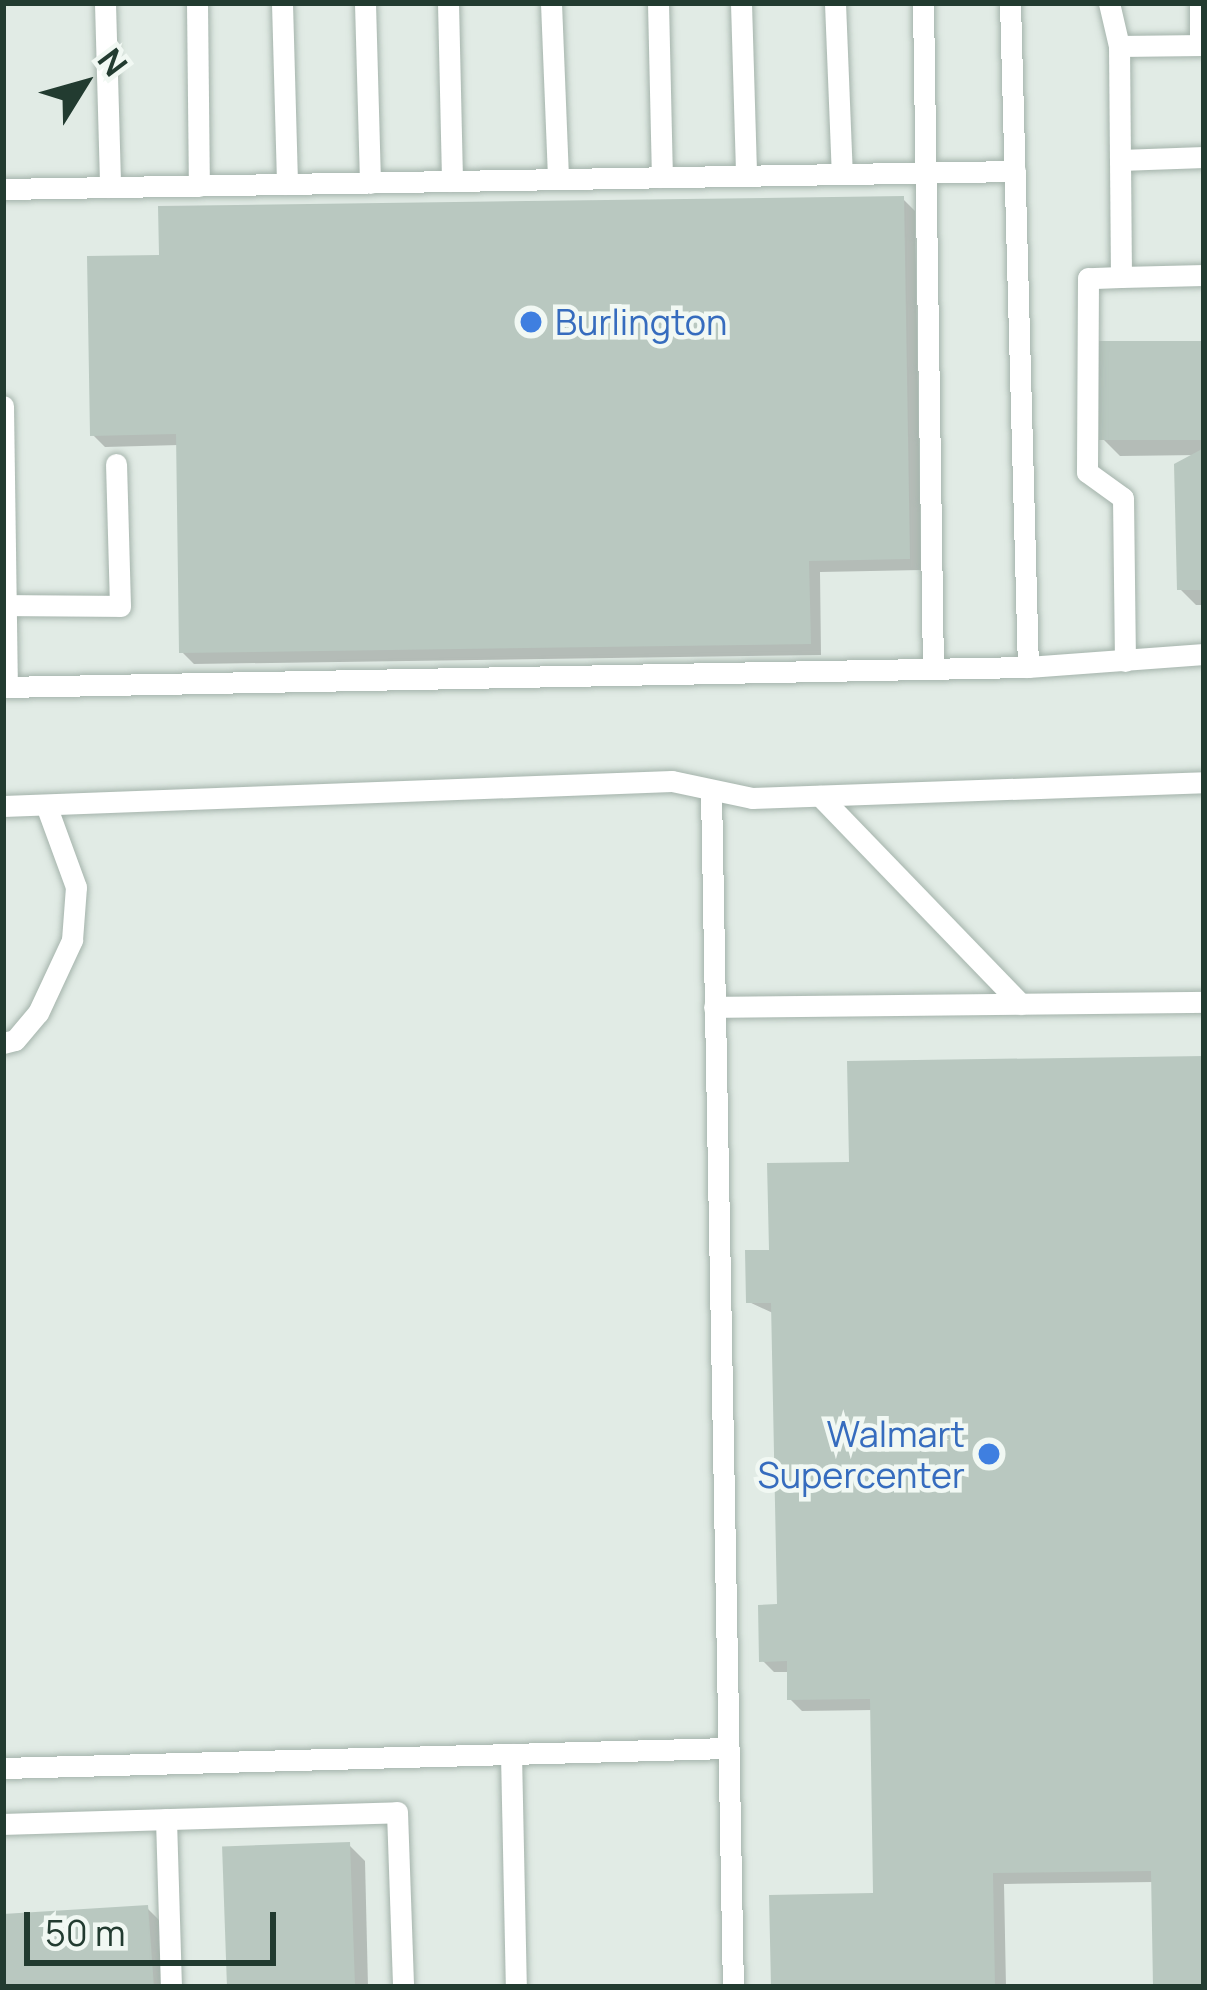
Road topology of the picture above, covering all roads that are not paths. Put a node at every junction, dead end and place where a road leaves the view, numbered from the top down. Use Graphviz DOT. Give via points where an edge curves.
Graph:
graph roads {
  1 [pos="105,3"];
  2 [pos="197,3"];
  3 [pos="282,3"];
  4 [pos="365,3"];
  5 [pos="448,3"];
  6 [pos="551,3"];
  7 [pos="658,3"];
  8 [pos="741,3"];
  9 [pos="836,3"];
  10 [pos="922,3"];
  11 [pos="1010,3"];
  12 [pos="1109,3"];
  13 [pos="1200,3"];
  14 [pos="1202,45"];
  15 [pos="1119,46"];
  16 [pos="1204,157"];
  17 [pos="1120,160"];
  18 [pos="1015,171"];
  19 [pos="924,173"];
  20 [pos="842,174"];
  21 [pos="746,176"];
  22 [pos="662,177"];
  23 [pos="558,179"];
  24 [pos="452,181"];
  25 [pos="370,183"];
  26 [pos="287,184"];
  27 [pos="199,186"];
  28 [pos="110,188"];
  29 [pos="3,189"];
  30 [pos="1204,275"];
  31 [pos="1121,277"];
  32 [pos="3,406"];
  33 [pos="116,464"];
  34 [pos="6,605"];
  35 [pos="1204,654"];
  36 [pos="1125,661"];
  37 [pos="1028,668"];
  38 [pos="933,669"];
  39 [pos="5,686"];
  40 [pos="1204,782"];
  41 [pos="711,791"];
  42 [pos="820,796"];
  43 [pos="46,805"];
  44 [pos="3,806"];
  45 [pos="1204,1001"];
  46 [pos="1021,1004"];
  47 [pos="715,1006"];
  48 [pos="3,1042"];
  49 [pos="728,1748"];
  50 [pos="511,1754"];
  51 [pos="3,1768"];
  52 [pos="166,1819"];
  53 [pos="3,1823"];
  54 [pos="171,1987"];
  55 [pos="403,1987"];
  56 [pos="516,1987"];
  57 [pos="733,1987"];
  1 -- 28 [label="lane"];
  2 -- 27 [label="lane"];
  3 -- 26 [label="lane"];
  4 -- 25 [label="lane"];
  5 -- 24 [label="lane"];
  6 -- 23 [label="lane"];
  7 -- 22 [label="lane"];
  8 -- 21 [label="lane"];
  9 -- 20 [label="lane"];
  10 -- 19 [label="lane"];
  11 -- 18 [label="lane"];
  12 -- 15 [label="lane"];
  13 -- 14 [label="lane"];
  14 -- 15 [label="lane"];
  15 -- 17 [label="lane"];
  16 -- 17 [label="lane"];
  17 -- 31 [label="lane"];
  18 -- 19 [label="lane"];
  18 -- 37 [label="lane"];
  19 -- 20 [label="lane"];
  19 -- 38 [label="lane"];
  20 -- 21 [label="lane"];
  21 -- 22 [label="lane"];
  22 -- 23 [label="lane"];
  23 -- 24 [label="lane"];
  24 -- 25 [label="lane"];
  25 -- 26 [label="lane"];
  26 -- 27 [label="lane"];
  27 -- 28 [label="lane"];
  28 -- 29 [label="lane"];
  30 -- 31 [label="lane"];
  31 -- 36 [label="lane" via="1088,278 1088,472 1123,498"];
  32 -- 34 [label="lane"];
  33 -- 34 [label="lane" via="120,606"];
  34 -- 39 [label="lane"];
  35 -- 36 [label="lane"];
  36 -- 37 [label="lane"];
  37 -- 38 [label="lane"];
  38 -- 39 [label="lane"];
  40 -- 42 [label="lane"];
  41 -- 42 [label="lane"];
  41 -- 43 [label="lane" via="672,781"];
  41 -- 47 [label="lane"];
  42 -- 46 [label="lane"];
  43 -- 44 [label="lane"];
  43 -- 48 [label="lane" via="76,887 72,940 38,1013 15,1040"];
  45 -- 46 [label="lane"];
  46 -- 47 [label="lane"];
  47 -- 49 [label="lane"];
  49 -- 50 [label="lane"];
  49 -- 57 [label="lane"];
  50 -- 51 [label="lane"];
  50 -- 56 [label="lane"];
  52 -- 53 [label="lane"];
  52 -- 54 [label="lane"];
  52 -- 55 [label="lane" via="398,1812"];
}
